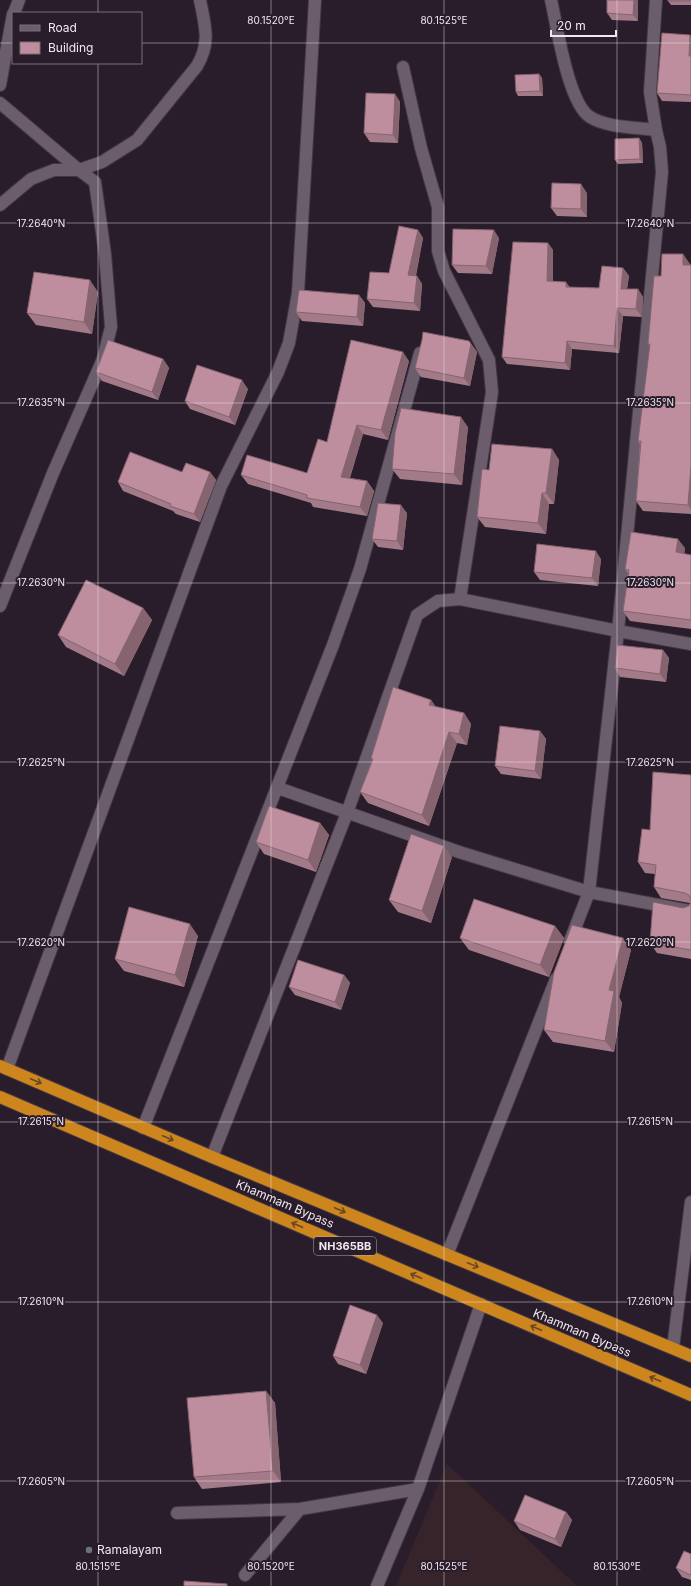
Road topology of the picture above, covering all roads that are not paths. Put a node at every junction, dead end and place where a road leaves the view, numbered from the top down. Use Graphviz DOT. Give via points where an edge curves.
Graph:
graph roads {
  1 [pos="19,0"];
  2 [pos="200,0"];
  3 [pos="315,0"];
  4 [pos="550,0"];
  5 [pos="656,0"];
  6 [pos="14,12"];
  7 [pos="12,19"];
  8 [pos="403,68"];
  9 [pos="0,85"];
  10 [pos="0,103"];
  11 [pos="656,130"];
  12 [pos="79,170"];
  13 [pos="0,205"];
  14 [pos="421,346"];
  15 [pos="460,599"];
  16 [pos="0,606"];
  17 [pos="618,631"];
  18 [pos="691,644"];
  19 [pos="278,788"];
  20 [pos="347,813"];
  21 [pos="589,892"];
  22 [pos="691,910"];
  23 [pos="567,949"];
  24 [pos="559,971"];
  25 [pos="3,1067"];
  26 [pos="0,1096"];
  27 [pos="143,1128"];
  28 [pos="212,1158"];
  29 [pos="691,1202"];
  30 [pos="447,1255"];
  31 [pos="481,1304"];
  32 [pos="673,1348"];
  33 [pos="691,1356"];
  34 [pos="691,1395"];
  35 [pos="418,1489"];
  36 [pos="300,1509"];
  37 [pos="177,1513"];
  38 [pos="245,1575"];
  39 [pos="378,1586"];
  1 -- 6 [label="street"];
  2 -- 12 [label="street" via="207,39 204,54 197,66 138,140 102,162"];
  3 -- 25 [label="street" via="298,293 289,343 278,372 221,486"];
  4 -- 11 [label="street" via="572,92 589,116 603,122"];
  5 -- 11 [label="street" via="650,92"];
  7 -- 9 [label="street"];
  8 -- 15 [label="street" via="421,148 438,207 438,251 444,271 489,360 492,392"];
  10 -- 12 [label="street"];
  11 -- 17 [label="street" via="662,172 659,216"];
  12 -- 13 [label="street" via="54,170 31,179"];
  12 -- 16 [label="street" via="95,182 105,254 111,327 103,359 53,473"];
  14 -- 19 [label="street" via="360,569"];
  15 -- 17 [label="street"];
  15 -- 20 [label="street" via="438,601 417,615"];
  17 -- 18 [label="street"];
  17 -- 21 [label="street"];
  19 -- 20 [label="street"];
  19 -- 27 [label="street"];
  20 -- 21 [label="street" via="459,852"];
  20 -- 28 [label="street"];
  21 -- 22 [label="street"];
  21 -- 23 [label="street"];
  24 -- 30 [label="street"];
  25 -- 27 [label="highway, Khammam Bypass / NH365BB, one-way"];
  31 -- 26 [label="highway, Khammam Bypass / NH365BB, one-way"];
  27 -- 28 [label="highway, Khammam Bypass / NH365BB, one-way"];
  28 -- 30 [label="highway, Khammam Bypass / NH365BB, one-way"];
  29 -- 32 [label="street"];
  30 -- 32 [label="highway, Khammam Bypass / NH365BB, one-way"];
  34 -- 31 [label="highway, Khammam Bypass / NH365BB, one-way"];
  31 -- 35 [label="street"];
  32 -- 33 [label="highway, Khammam Bypass / NH365BB"];
  35 -- 36 [label="street"];
  35 -- 39 [label="street"];
  36 -- 37 [label="street"];
  36 -- 38 [label="street"];
}
